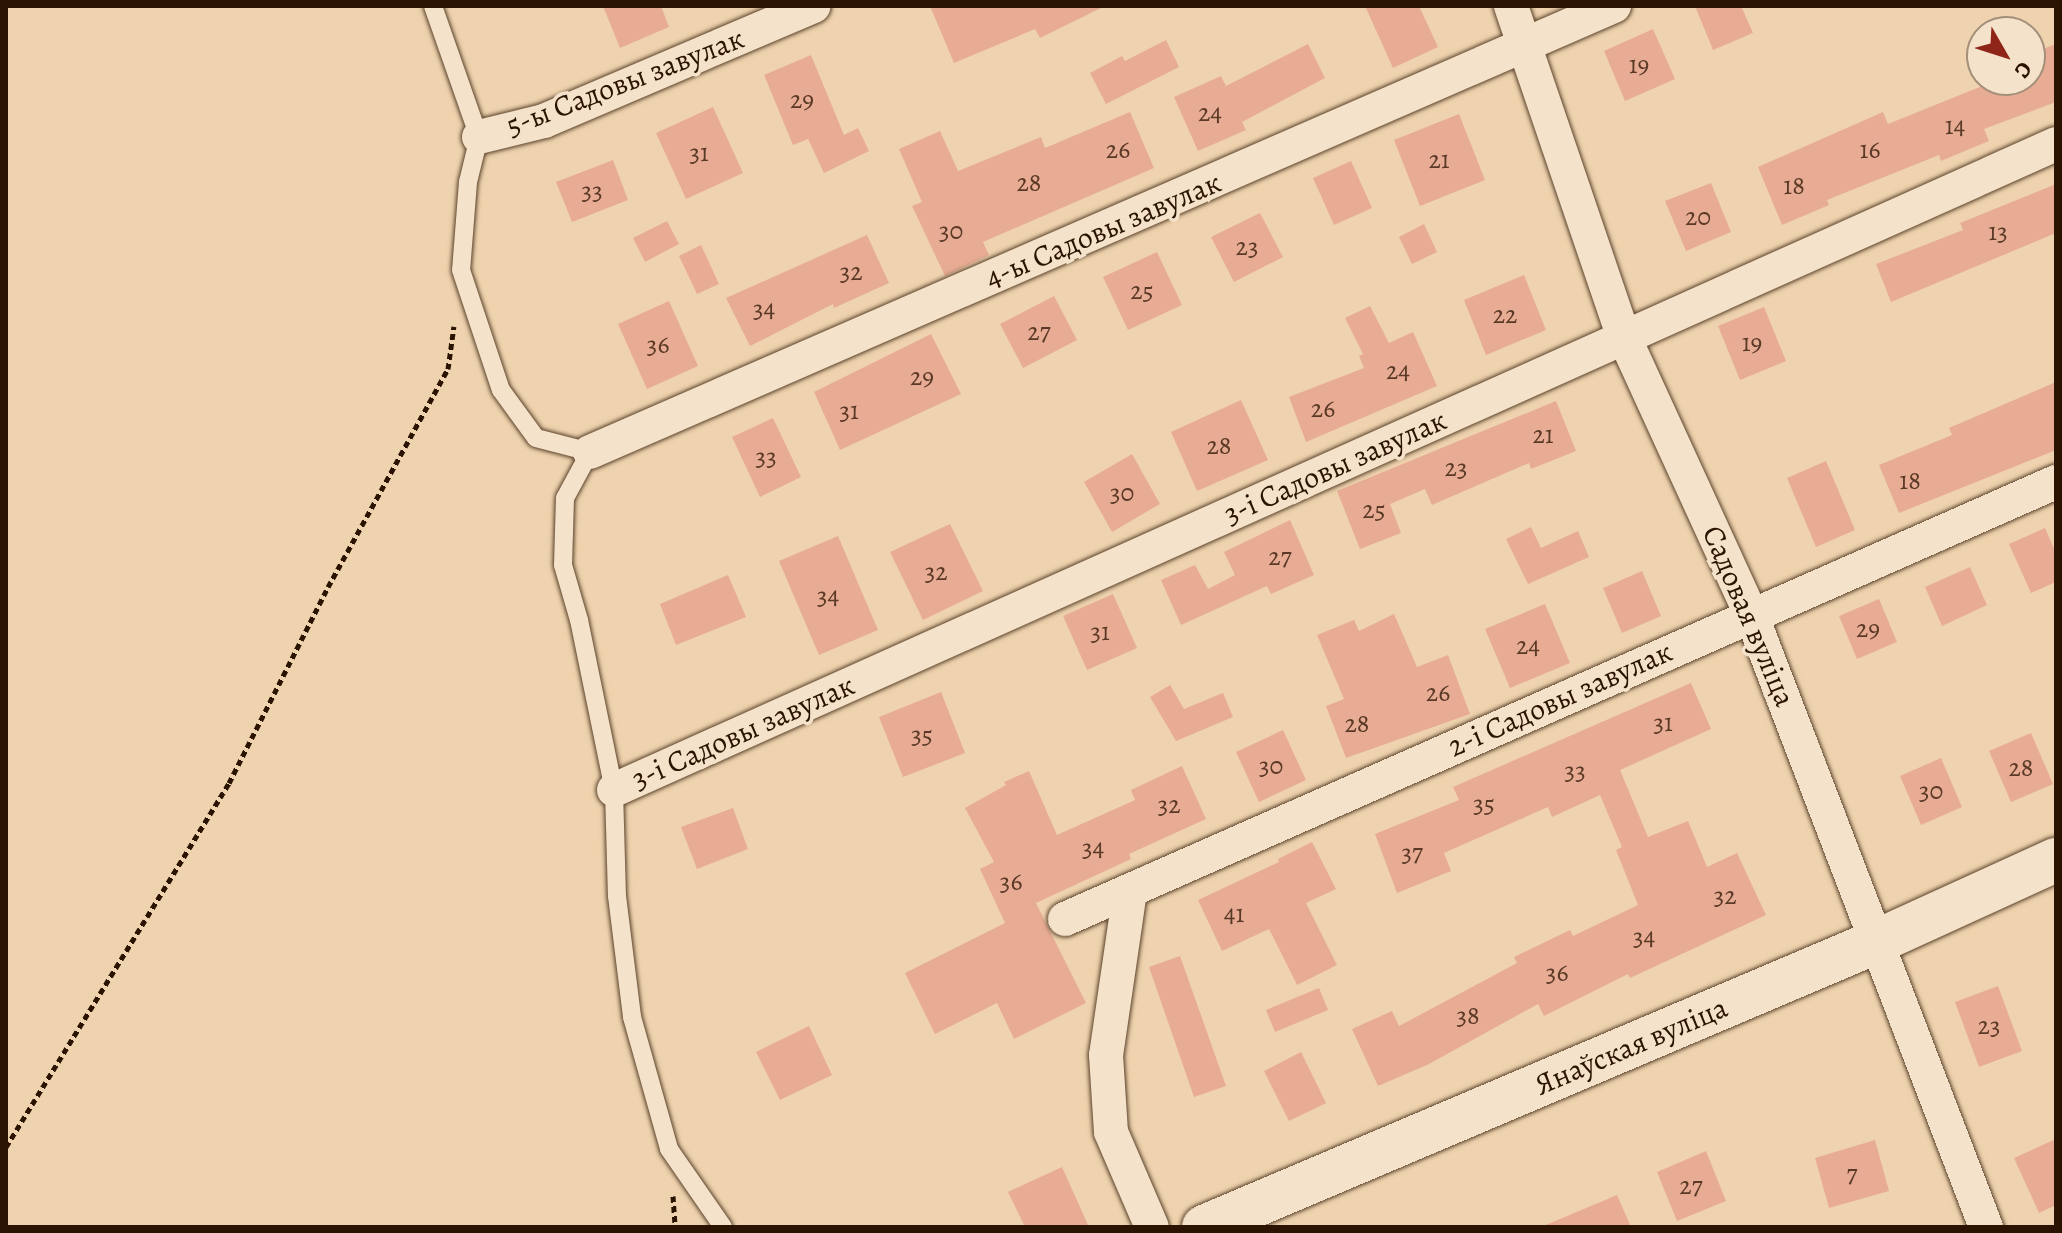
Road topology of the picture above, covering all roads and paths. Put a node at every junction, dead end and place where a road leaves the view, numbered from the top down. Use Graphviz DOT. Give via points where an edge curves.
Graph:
graph roads {
  1 [pos="433,6"];
  2 [pos="814,6"];
  3 [pos="1511,6"];
  4 [pos="1614,6"];
  5 [pos="1525,47"];
  6 [pos="479,137"];
  7 [pos="2056,144"];
  8 [pos="461,270"];
  9 [pos="1624,337"];
  10 [pos="590,452"];
  11 [pos="2056,482"];
  12 [pos="1751,614"];
  13 [pos="614,790"];
  14 [pos="2056,860"];
  15 [pos="1130,891"];
  16 [pos="1065,919"];
  17 [pos="1878,941"];
  18 [pos="6,1147"];
  19 [pos="723,1227"];
  20 [pos="1152,1227"];
  21 [pos="1204,1227"];
  22 [pos="1986,1227"];
  1 -- 6 [label="lane"];
  2 -- 6 [label="street, 5-ы Садовы завулак" via="544,121"];
  3 -- 5 [label="street, Садовая вуліца"];
  4 -- 5 [label="street, 4-ы Садовы завулак"];
  5 -- 9 [label="street, Садовая вуліца"];
  5 -- 10 [label="street, 4-ы Садовы завулак"];
  6 -- 8 [label="lane" via="468,182"];
  7 -- 9 [label="street, 3-і Садовы завулак"];
  8 -- 10 [label="lane" via="501,390 536,438"];
  8 -- 18 [label="path" via="448,369 328,587 229,783"];
  9 -- 12 [label="street, Садовая вуліца"];
  9 -- 13 [label="street, 3-і Садовы завулак"];
  10 -- 13 [label="lane" via="565,498 563,565"];
  11 -- 12 [label="street, 2-і Садовы завулак"];
  12 -- 15 [label="street, 2-і Садовы завулак"];
  12 -- 17 [label="street, Садовая вуліца"];
  13 -- 19 [label="lane" via="617,896 632,1017 669,1149"];
  14 -- 17 [label="street, Янаўская вуліца"];
  15 -- 16 [label="street, 2-і Садовы завулак"];
  15 -- 20 [label="street" via="1106,1055 1111,1132"];
  17 -- 21 [label="street, Янаўская вуліца"];
  17 -- 22 [label="street, Садовая вуліца"];
}
